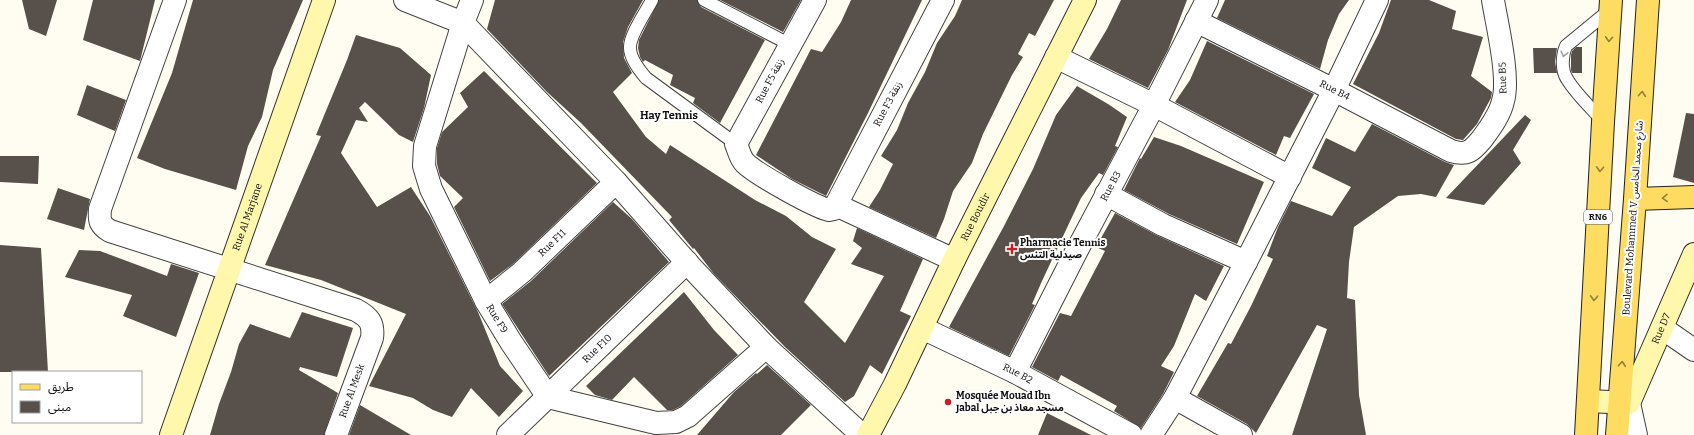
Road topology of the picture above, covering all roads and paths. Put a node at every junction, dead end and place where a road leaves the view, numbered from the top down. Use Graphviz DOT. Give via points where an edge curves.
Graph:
graph roads {
  1 [pos="175,0"];
  2 [pos="324,0"];
  3 [pos="405,0"];
  4 [pos="472,0"];
  5 [pos="652,0"];
  6 [pos="704,0"];
  7 [pos="815,0"];
  8 [pos="943,0"];
  9 [pos="1085,0"];
  10 [pos="1207,0"];
  11 [pos="1377,0"];
  12 [pos="1493,0"];
  13 [pos="1648,0"];
  14 [pos="1611,4"];
  15 [pos="1196,21"];
  16 [pos="463,23"];
  17 [pos="790,44"];
  18 [pos="1056,57"];
  19 [pos="1334,90"];
  20 [pos="1154,105"];
  21 [pos="1603,122"];
  22 [pos="1474,148"];
  23 [pos="740,153"];
  24 [pos="1290,177"];
  25 [pos="616,182"];
  26 [pos="1106,194"];
  27 [pos="1694,197"];
  28 [pos="1635,199"];
  29 [pos="835,207"];
  30 [pos="1694,254"];
  31 [pos="954,260"];
  32 [pos="688,262"];
  33 [pos="1246,262"];
  34 [pos="229,269"];
  35 [pos="486,301"];
  36 [pos="922,328"];
  37 [pos="1662,328"];
  38 [pos="766,347"];
  39 [pos="1694,350"];
  40 [pos="1015,372"];
  41 [pos="548,397"];
  42 [pos="1175,398"];
  43 [pos="1589,401"];
  44 [pos="1624,403"];
  45 [pos="171,435"];
  46 [pos="336,435"];
  47 [pos="508,435"];
  48 [pos="862,435"];
  49 [pos="868,435"];
  50 [pos="1131,435"];
  51 [pos="1151,435"];
  52 [pos="1241,435"];
  53 [pos="1586,435"];
  54 [pos="1617,435"];
  55 [pos="1636,435"];
  1 -- 34 [label="street, Rue Al Mesk" via="100,209 99,220 102,226 110,231"];
  2 -- 34 [label="street, Rue Al Marjane"];
  3 -- 16 [label="street"];
  4 -- 16 [label="street, Rue F9"];
  5 -- 23 [label="lane" via="632,37 630,48 636,65 646,78"];
  6 -- 17 [label="lane"];
  7 -- 17 [label="street, Rue F5 زنقة"];
  8 -- 29 [label="street, Rue F3 زنقة"];
  9 -- 18 [label="street, Rue Boudir"];
  10 -- 15 [label="street, Rue B3"];
  11 -- 19 [label="street"];
  12 -- 22 [label="street, Rue B5" via="1504,66 1504,101"];
  28 -- 13 [label="main road, Boulevard Mohammed V شارع محمد الخامس, one-way"];
  14 -- 21 [label="main road, RN6, one-way"];
  14 -- 21 [label="lane, one-way" via="1566,46 1562,61 1566,78"];
  15 -- 19 [label="street, Rue B4"];
  15 -- 20 [label="street, Rue B3"];
  16 -- 25 [label="street"];
  16 -- 35 [label="street, Rue F9" via="425,146 424,166 432,189"];
  17 -- 23 [label="street, Rue F5 زنقة"];
  18 -- 20 [label="street"];
  18 -- 31 [label="street, Rue Boudir"];
  19 -- 22 [label="street, Rue B4" via="1451,151 1462,153"];
  19 -- 24 [label="street"];
  20 -- 24 [label="street"];
  20 -- 26 [label="street, Rue B3"];
  21 -- 43 [label="main road, RN6, one-way"];
  23 -- 29 [label="street" via="754,171 827,210"];
  24 -- 33 [label="street"];
  25 -- 32 [label="street"];
  25 -- 35 [label="street, Rue F11" via="522,272"];
  26 -- 33 [label="street" via="1164,225"];
  26 -- 40 [label="street, Rue B3"];
  27 -- 28 [label="main road, one-way"];
  44 -- 28 [label="main road, Boulevard Mohammed V شارع محمد الخامس, one-way"];
  29 -- 31 [label="street"];
  30 -- 37 [label="street, Rue D7"];
  31 -- 36 [label="street, Rue Boudir"];
  32 -- 38 [label="street"];
  32 -- 41 [label="street, Rue F10"];
  33 -- 42 [label="street"];
  34 -- 45 [label="street, Rue Al Marjane"];
  34 -- 46 [label="street, Rue Al Mesk" via="356,310 368,317 373,329 372,338"];
  35 -- 41 [label="street, Rue F9"];
  36 -- 40 [label="street, Rue B2"];
  36 -- 49 [label="street, Rue Boudir"];
  37 -- 39 [label="street"];
  37 -- 44 [label="street, Rue D7"];
  38 -- 41 [label="street" via="688,416 676,422 656,423"];
  38 -- 48 [label="street"];
  40 -- 50 [label="street, Rue B2"];
  41 -- 47 [label="street, Rue F10"];
  42 -- 51 [label="street"];
  42 -- 52 [label="street"];
  43 -- 44 [label="street"];
  43 -- 53 [label="main road, RN6"];
  44 -- 54 [label="main road, Boulevard Mohammed V شارع محمد الخامس"];
  44 -- 55 [label="street"];
}
